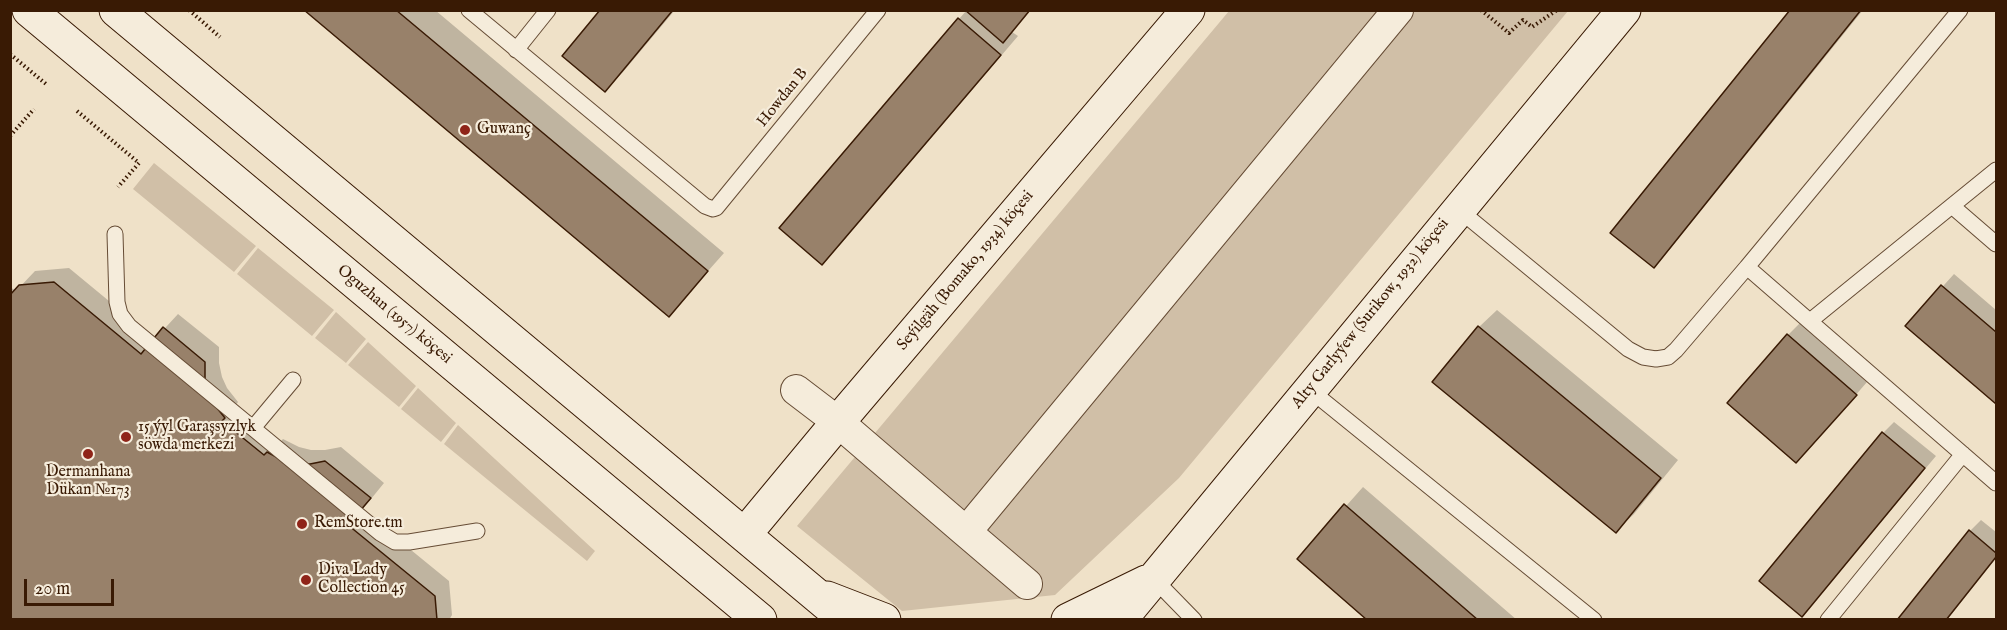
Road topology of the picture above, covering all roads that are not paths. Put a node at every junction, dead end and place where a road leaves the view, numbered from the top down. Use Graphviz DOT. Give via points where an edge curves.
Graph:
graph roads {
  1 [pos="29,10"];
  2 [pos="116,10"];
  3 [pos="469,10"];
  4 [pos="548,10"];
  5 [pos="878,10"];
  6 [pos="1188,10"];
  7 [pos="1398,10"];
  8 [pos="1624,10"];
  9 [pos="1960,10"];
  10 [pos="516,50"];
  11 [pos="1996,170"];
  12 [pos="1952,206"];
  13 [pos="1458,209"];
  14 [pos="115,234"];
  15 [pos="1996,244"];
  16 [pos="1747,267"];
  17 [pos="1810,321"];
  18 [pos="293,380"];
  19 [pos="796,390"];
  20 [pos="1310,390"];
  21 [pos="838,422"];
  22 [pos="253,428"];
  23 [pos="1963,454"];
  24 [pos="1996,483"];
  25 [pos="477,531"];
  26 [pos="966,532"];
  27 [pos="745,534"];
  28 [pos="710,578"];
  29 [pos="1153,578"];
  30 [pos="1028,584"];
  31 [pos="816,593"];
  32 [pos="736,620"];
  33 [pos="760,620"];
  34 [pos="846,620"];
  35 [pos="884,620"];
  36 [pos="1068,620"];
  37 [pos="1120,620"];
  38 [pos="1135,620"];
  39 [pos="1194,620"];
  40 [pos="1593,620"];
  41 [pos="1828,620"];
  1 -- 28 [label="main road, Oguzhan (1957) köçesi"];
  2 -- 27 [label="main road"];
  3 -- 10 [label="lane"];
  4 -- 10 [label="lane"];
  5 -- 10 [label="lane, Howdan B" via="713,209"];
  6 -- 21 [label="main road, Seýilgäh (Bomako, 1934) köçesi"];
  7 -- 26 [label="street"];
  8 -- 13 [label="main road, Alty Garlyýew (Surikow, 1932) köçesi"];
  9 -- 16 [label="lane"];
  11 -- 12 [label="lane"];
  12 -- 15 [label="lane"];
  12 -- 17 [label="lane"];
  13 -- 16 [label="lane" via="1628,349 1643,357 1668,357"];
  13 -- 20 [label="main road, Alty Garlyýew (Surikow, 1932) köçesi"];
  14 -- 22 [label="lane" via="120,314 129,326"];
  16 -- 17 [label="lane"];
  17 -- 23 [label="lane"];
  18 -- 22 [label="lane"];
  19 -- 21 [label="street"];
  20 -- 29 [label="main road, Alty Garlyýew (Surikow, 1932) köçesi"];
  20 -- 40 [label="lane"];
  21 -- 26 [label="street"];
  21 -- 27 [label="main road, Seýilgäh (Bomako, 1934) köçesi"];
  22 -- 25 [label="lane" via="395,542"];
  23 -- 24 [label="lane"];
  23 -- 41 [label="lane"];
  26 -- 30 [label="street"];
  27 -- 31 [label="main road"];
  28 -- 32 [label="main road"];
  28 -- 33 [label="main road, Oguzhan (1957) köçesi"];
  29 -- 36 [label="main road"];
  29 -- 37 [label="main road, Alty Garlyýew (Surikow, 1932) köçesi"];
  29 -- 38 [label="main road"];
  29 -- 39 [label="lane"];
  31 -- 34 [label="main road"];
  31 -- 35 [label="main road"];
}
